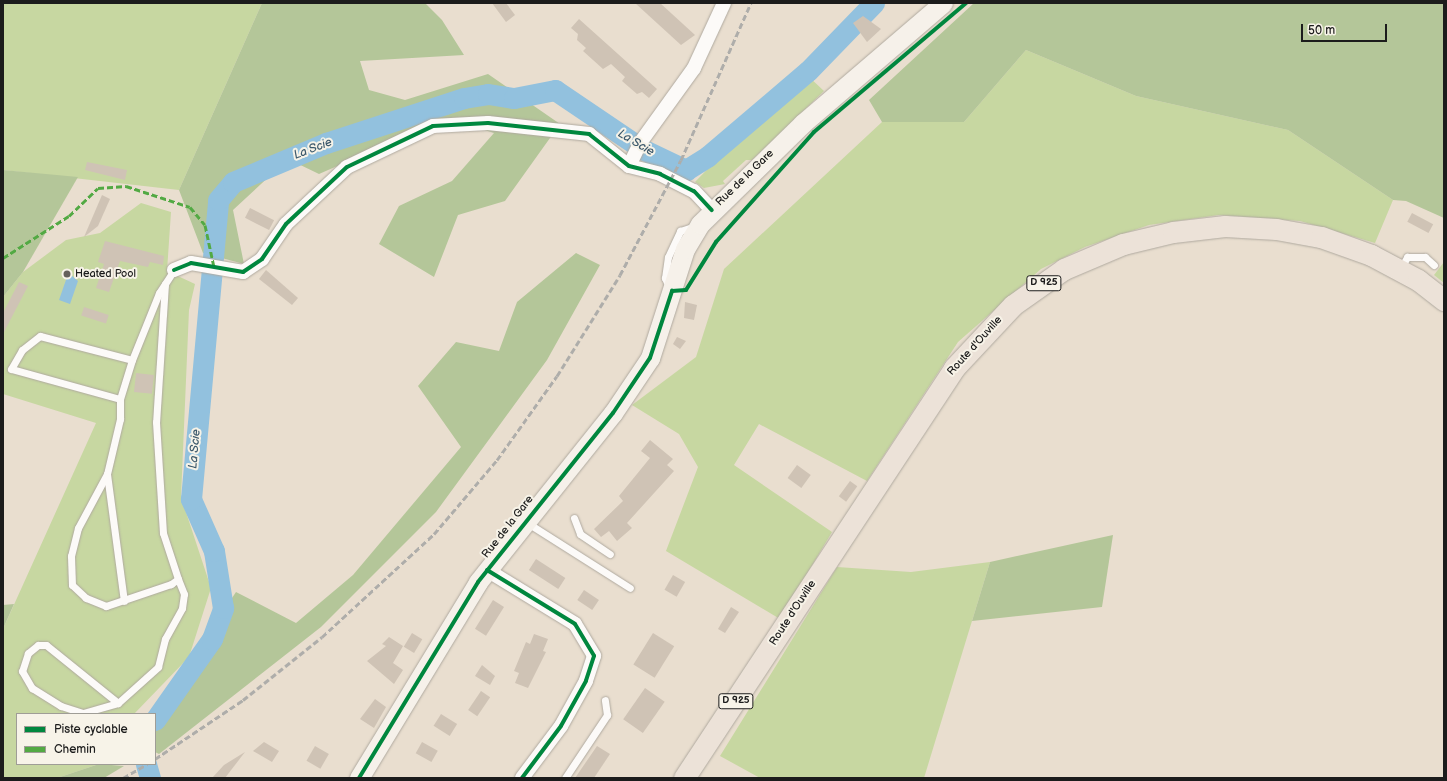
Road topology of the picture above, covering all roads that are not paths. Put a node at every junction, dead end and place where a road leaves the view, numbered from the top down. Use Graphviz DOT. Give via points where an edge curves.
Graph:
graph roads {
  1 [pos="724,3"];
  2 [pos="943,3"];
  3 [pos="630,162"];
  4 [pos="706,217"];
  5 [pos="1434,265"];
  6 [pos="174,270"];
  7 [pos="1400,270"];
  8 [pos="165,284"];
  9 [pos="1444,300"];
  10 [pos="132,360"];
  11 [pos="120,399"];
  12 [pos="107,474"];
  13 [pos="574,518"];
  14 [pos="524,521"];
  15 [pos="610,554"];
  16 [pos="487,570"];
  17 [pos="178,579"];
  18 [pos="630,588"];
  19 [pos="124,602"];
  20 [pos="605,700"];
  21 [pos="118,703"];
  22 [pos="80,713"];
  23 [pos="86,713"];
  24 [pos="526,773"];
  25 [pos="359,778"];
  26 [pos="565,778"];
  27 [pos="684,778"];
  1 -- 3 [label="street" via="694,68 640,143"];
  2 -- 4 [label="street, Rue de la Gare" via="815,112"];
  3 -- 4 [label="street" via="694,191"];
  3 -- 6 [label="street" via="589,134 488,123 433,126 347,167 286,224 262,259 243,272 191,263"];
  4 -- 14 [label="street, Rue de la Gare" via="685,249 650,358 613,413"];
  5 -- 7 [label="lane" via="1425,257 1407,257"];
  6 -- 8 [label="lane"];
  7 -- 9 [label="main road, Route d'Ouville / D 925"];
  7 -- 27 [label="main road, Route d'Ouville / D 925" via="1321,237 1276,229 1225,226 1173,232 1123,244 1064,269 1013,305 954,368"];
  8 -- 10 [label="lane"];
  8 -- 17 [label="lane" via="156,422 163,533"];
  10 -- 11 [label="lane"];
  10 -- 11 [label="lane" via="40,336 22,350 10,369"];
  11 -- 12 [label="lane" via="120,419"];
  12 -- 19 [label="lane"];
  12 -- 19 [label="lane" via="78,528 71,556 72,585 86,598 106,606"];
  13 -- 15 [label="lane" via="580,534"];
  14 -- 16 [label="street, Rue de la Gare"];
  14 -- 18 [label="lane"];
  16 -- 24 [label="street" via="576,624 594,656 586,681 561,726"];
  16 -- 25 [label="street, Rue de la Gare"];
  17 -- 19 [label="lane"];
  17 -- 21 [label="lane" via="184,594 182,608 165,639 158,667"];
  20 -- 26 [label="lane" via="607,715"];
  21 -- 22 [label="lane" via="46,645 38,645 28,653 22,671 32,688 62,706"];
  21 -- 23 [label="lane"];
}
